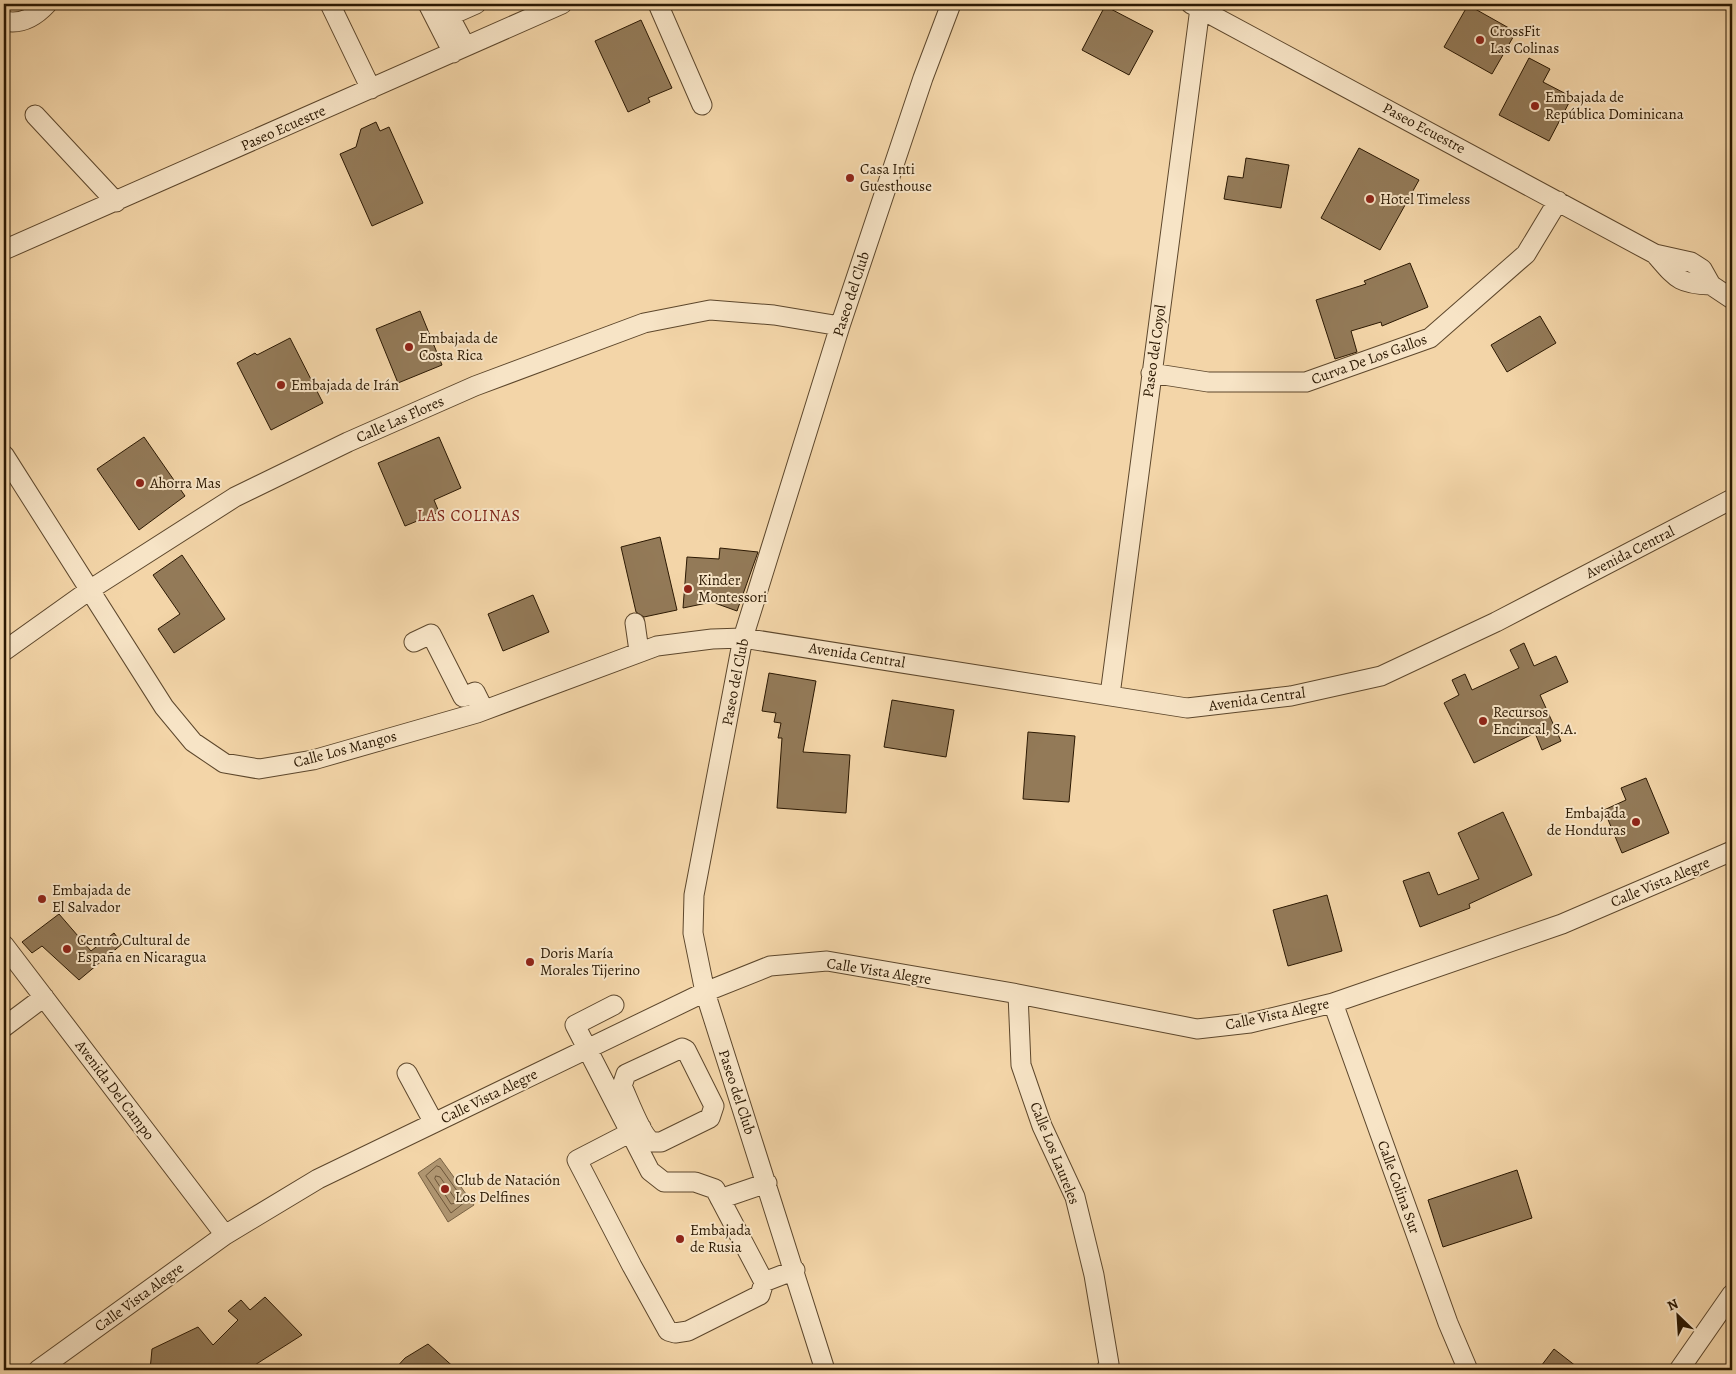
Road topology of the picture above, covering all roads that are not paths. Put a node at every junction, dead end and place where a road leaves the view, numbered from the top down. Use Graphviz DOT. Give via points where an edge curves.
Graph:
graph roads {
  1 [pos="47,4"];
  2 [pos="330,4"];
  3 [pos="428,4"];
  4 [pos="476,4"];
  5 [pos="562,4"];
  6 [pos="658,4"];
  7 [pos="951,4"];
  8 [pos="1196,6"];
  9 [pos="446,10"];
  10 [pos="4,21"];
  11 [pos="459,51"];
  12 [pos="370,89"];
  13 [pos="702,106"];
  14 [pos="35,115"];
  15 [pos="1558,201"];
  16 [pos="116,202"];
  17 [pos="4,250"];
  18 [pos="1732,299"];
  19 [pos="840,326"];
  20 [pos="1151,373"];
  21 [pos="4,454"];
  22 [pos="1732,499"];
  23 [pos="91,589"];
  24 [pos="635,623"];
  25 [pos="744,638"];
  26 [pos="414,642"];
  27 [pos="4,651"];
  28 [pos="639,651"];
  29 [pos="1110,695"];
  30 [pos="484,710"];
  31 [pos="1732,851"];
  32 [pos="4,945"];
  33 [pos="705,992"];
  34 [pos="1018,994"];
  35 [pos="44,997"];
  36 [pos="1333,1003"];
  37 [pos="614,1005"];
  38 [pos="4,1026"];
  39 [pos="587,1048"];
  40 [pos="406,1073"];
  41 [pos="434,1123"];
  42 [pos="636,1130"];
  43 [pos="767,1183"];
  44 [pos="720,1199"];
  45 [pos="225,1235"];
  46 [pos="794,1270"];
  47 [pos="764,1282"];
  48 [pos="1732,1294"];
  49 [pos="38,1370"];
  50 [pos="825,1370"];
  51 [pos="1106,1370"];
  52 [pos="1468,1370"];
  53 [pos="1679,1370"];
  1 -- 10 [label="street" via="38,14 24,21"];
  2 -- 12 [label="street"];
  3 -- 11 [label="street"];
  4 -- 9 [label="street"];
  5 -- 11 [label="street, Paseo Ecuestre"];
  6 -- 13 [label="street"];
  7 -- 19 [label="street, Paseo del Club"];
  8 -- 15 [label="street, Paseo Ecuestre"];
  8 -- 20 [label="street, Paseo del Coyol"];
  9 -- 11 [label="street"];
  11 -- 12 [label="street, Paseo Ecuestre"];
  12 -- 16 [label="street, Paseo Ecuestre"];
  14 -- 16 [label="street"];
  15 -- 18 [label="street, Paseo Ecuestre" via="1655,254 1691,262 1702,269 1711,285"];
  15 -- 20 [label="street, Curva De Los Gallos" via="1526,254 1430,338 1306,382 1208,382"];
  16 -- 17 [label="street, Paseo Ecuestre"];
  19 -- 23 [label="street, Calle Las Flores" via="774,315 710,310 644,324 475,386 348,442 235,497"];
  19 -- 25 [label="street, Paseo del Club"];
  20 -- 29 [label="street, Paseo del Coyol"];
  21 -- 23 [label="street, Calle Los Mangos"];
  22 -- 29 [label="street, Avenida Central" via="1496,622 1381,676 1291,696 1187,708"];
  23 -- 27 [label="street, Calle Las Flores"];
  23 -- 30 [label="street, Calle Los Mangos" via="164,707 192,742 224,762 259,769 313,760"];
  24 -- 28 [label="street"];
  25 -- 28 [label="street, Calle Los Mangos" via="678,642"];
  25 -- 29 [label="street, Avenida Central"];
  25 -- 33 [label="street, Paseo del Club" via="694,895 693,934"];
  26 -- 30 [label="street" via="431,634 463,697 475,692"];
  28 -- 30 [label="street, Calle Los Mangos"];
  31 -- 36 [label="street, Calle Vista Alegre" via="1562,924"];
  32 -- 35 [label="street, Avenida Del Campo"];
  33 -- 34 [label="street, Calle Vista Alegre" via="770,966 828,961"];
  33 -- 39 [label="street, Calle Vista Alegre"];
  33 -- 43 [label="street, Paseo del Club"];
  34 -- 36 [label="street, Calle Vista Alegre" via="1196,1029 1250,1022"];
  34 -- 51 [label="street, Calle Los Laureles" via="1021,1065 1042,1126 1075,1197 1094,1275 1109,1364"];
  35 -- 38 [label="street"];
  35 -- 45 [label="street, Avenida Del Campo"];
  36 -- 52 [label="street, Calle Colina Sur" via="1441,1304"];
  37 -- 39 [label="street" via="575,1025"];
  39 -- 41 [label="street, Calle Vista Alegre"];
  39 -- 42 [label="street"];
  40 -- 41 [label="street"];
  41 -- 45 [label="street, Calle Vista Alegre" via="318,1179"];
  42 -- 42 [label="street" via="652,1142 661,1142 710,1118 714,1106 686,1050 677,1049 626,1074 622,1086"];
  42 -- 44 [label="street" via="650,1171 664,1182 706,1185 715,1189"];
  42 -- 47 [label="street" via="577,1160 668,1331 675,1334 688,1331 760,1294"];
  43 -- 44 [label="street"];
  43 -- 46 [label="street, Paseo del Club"];
  44 -- 47 [label="street"];
  45 -- 49 [label="street, Calle Vista Alegre"];
  46 -- 47 [label="street"];
  46 -- 50 [label="street, Paseo del Club"];
  48 -- 53 [label="street"];
}
